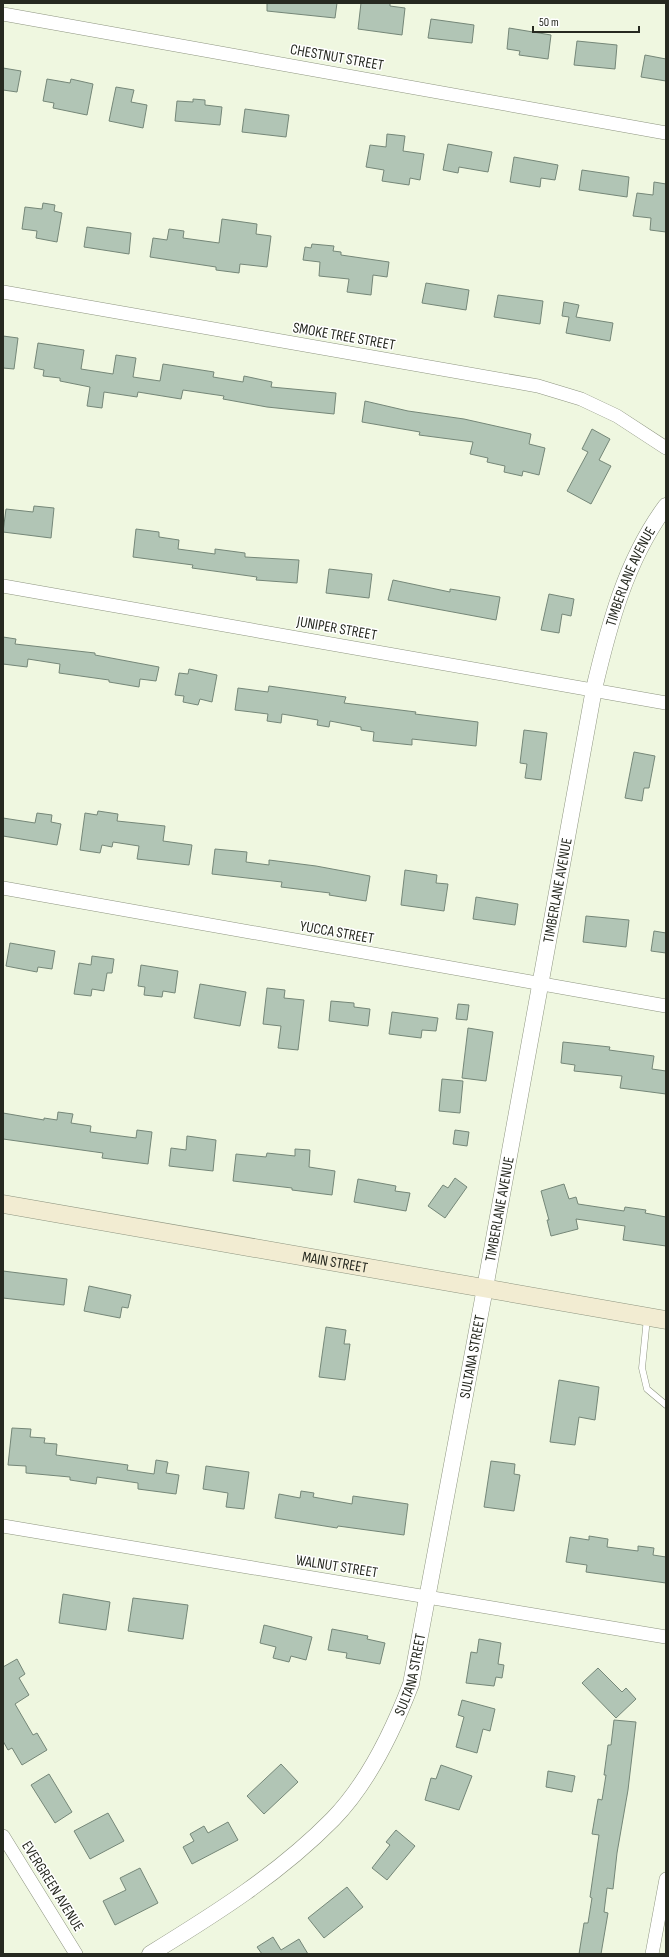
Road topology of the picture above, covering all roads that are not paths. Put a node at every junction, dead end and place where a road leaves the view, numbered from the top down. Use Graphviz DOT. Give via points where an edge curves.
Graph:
graph roads {
  1 [pos="3,14"];
  2 [pos="666,133"];
  3 [pos="3,292"];
  4 [pos="666,448"];
  5 [pos="666,506"];
  6 [pos="3,586"];
  7 [pos="594,690"];
  8 [pos="666,703"];
  9 [pos="3,888"];
  10 [pos="540,984"];
  11 [pos="666,1006"];
  12 [pos="3,1204"];
  13 [pos="485,1288"];
  14 [pos="647,1317"];
  15 [pos="666,1320"];
  16 [pos="666,1405"];
  17 [pos="3,1526"];
  18 [pos="428,1597"];
  19 [pos="666,1637"];
  20 [pos="3,1836"];
  21 [pos="666,1879"];
  22 [pos="76,1954"];
  23 [pos="150,1954"];
  24 [pos="652,1954"];
  1 -- 2 [label="street, CHESTNUT STREET"];
  3 -- 4 [label="street, SMOKE TREE STREET" via="538,386 581,399 617,416"];
  5 -- 7 [label="street, TIMBERLANE AVENUE" via="642,541 626,578 609,624"];
  6 -- 7 [label="street, JUNIPER STREET"];
  7 -- 8 [label="street, JUNIPER STREET"];
  7 -- 10 [label="street, TIMBERLANE AVENUE"];
  9 -- 10 [label="street, YUCCA STREET"];
  10 -- 11 [label="street, YUCCA STREET"];
  10 -- 13 [label="street, TIMBERLANE AVENUE"];
  12 -- 13 [label="main road, MAIN STREET"];
  13 -- 14 [label="main road, MAIN STREET"];
  13 -- 18 [label="street, SULTANA STREET"];
  14 -- 15 [label="main road, MAIN STREET"];
  14 -- 16 [label="lane" via="642,1368 647,1389"];
  17 -- 18 [label="street, WALNUT STREET"];
  18 -- 19 [label="street, WALNUT STREET"];
  18 -- 23 [label="street, SULTANA STREET" via="411,1684 399,1717 360,1785 333,1819 274,1872 221,1910"];
  20 -- 22 [label="street, EVERGREEN AVENUE"];
  21 -- 24 [label="street"];
}
